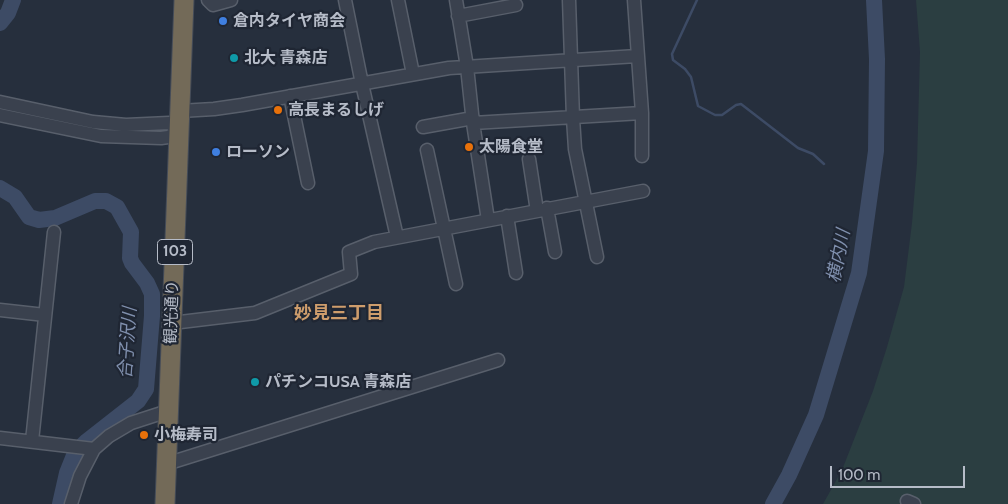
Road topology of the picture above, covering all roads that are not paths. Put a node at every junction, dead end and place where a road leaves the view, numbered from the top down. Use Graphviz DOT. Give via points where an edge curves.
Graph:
graph roads {
  1 [pos="184,0"];
  2 [pos="208,0"];
  3 [pos="231,0"];
  4 [pos="345,0"];
  5 [pos="398,0"];
  6 [pos="456,0"];
  7 [pos="569,0"];
  8 [pos="634,0"];
  9 [pos="516,5"];
  10 [pos="458,16"];
  11 [pos="637,56"];
  12 [pos="571,62"];
  13 [pos="467,67"];
  14 [pos="413,74"];
  15 [pos="362,84"];
  16 [pos="290,96"];
  17 [pos="0,102"];
  18 [pos="180,111"];
  19 [pos="642,113"];
  20 [pos="0,115"];
  21 [pos="573,118"];
  22 [pos="473,120"];
  23 [pos="423,127"];
  24 [pos="180,131"];
  25 [pos="427,150"];
  26 [pos="642,156"];
  27 [pos="529,159"];
  28 [pos="308,183"];
  29 [pos="643,192"];
  30 [pos="586,201"];
  31 [pos="542,210"];
  32 [pos="507,216"];
  33 [pos="488,220"];
  34 [pos="444,228"];
  35 [pos="54,232"];
  36 [pos="397,237"];
  37 [pos="555,252"];
  38 [pos="597,257"];
  39 [pos="516,273"];
  40 [pos="456,284"];
  41 [pos="0,310"];
  42 [pos="45,316"];
  43 [pos="172,323"];
  44 [pos="498,360"];
  45 [pos="168,411"];
  46 [pos="0,438"];
  47 [pos="32,441"];
  48 [pos="85,448"];
  49 [pos="166,464"];
  50 [pos="71,504"];
  51 [pos="165,504"];
  1 -- 18 [label="highway, 観光通り / 103"];
  2 -- 3 [label="street" via="213,5"];
  4 -- 15 [label="street"];
  5 -- 14 [label="street"];
  6 -- 10 [label="street"];
  7 -- 12 [label="street"];
  8 -- 11 [label="street"];
  9 -- 10 [label="street"];
  10 -- 13 [label="street"];
  11 -- 12 [label="street"];
  11 -- 19 [label="street"];
  12 -- 13 [label="street"];
  12 -- 21 [label="street"];
  13 -- 14 [label="street"];
  13 -- 22 [label="street"];
  14 -- 15 [label="street"];
  15 -- 16 [label="street"];
  15 -- 36 [label="street"];
  16 -- 18 [label="street" via="214,109"];
  16 -- 28 [label="street"];
  17 -- 24 [label="street" via="93,122 169,124"];
  18 -- 24 [label="highway, 観光通り / 103"];
  19 -- 21 [label="street"];
  19 -- 26 [label="street"];
  20 -- 24 [label="street" via="101,136 161,138"];
  21 -- 22 [label="street"];
  21 -- 30 [label="street" via="575,149"];
  22 -- 23 [label="street"];
  22 -- 33 [label="street"];
  24 -- 43 [label="highway, 観光通り / 103"];
  25 -- 34 [label="street"];
  27 -- 31 [label="street"];
  29 -- 30 [label="street"];
  30 -- 31 [label="street"];
  30 -- 38 [label="street"];
  31 -- 32 [label="street"];
  31 -- 37 [label="street"];
  32 -- 33 [label="street"];
  32 -- 39 [label="street"];
  33 -- 34 [label="street"];
  34 -- 36 [label="street"];
  34 -- 40 [label="street"];
  35 -- 42 [label="street"];
  36 -- 43 [label="street" via="349,252 351,274 255,313"];
  41 -- 42 [label="street"];
  42 -- 47 [label="street"];
  43 -- 45 [label="highway, 観光通り / 103"];
  44 -- 49 [label="street"];
  45 -- 48 [label="street" via="132,422"];
  45 -- 49 [label="highway, 観光通り / 103"];
  46 -- 47 [label="street"];
  47 -- 48 [label="street"];
  48 -- 50 [label="street"];
  49 -- 51 [label="highway, 観光通り / 103"];
}
